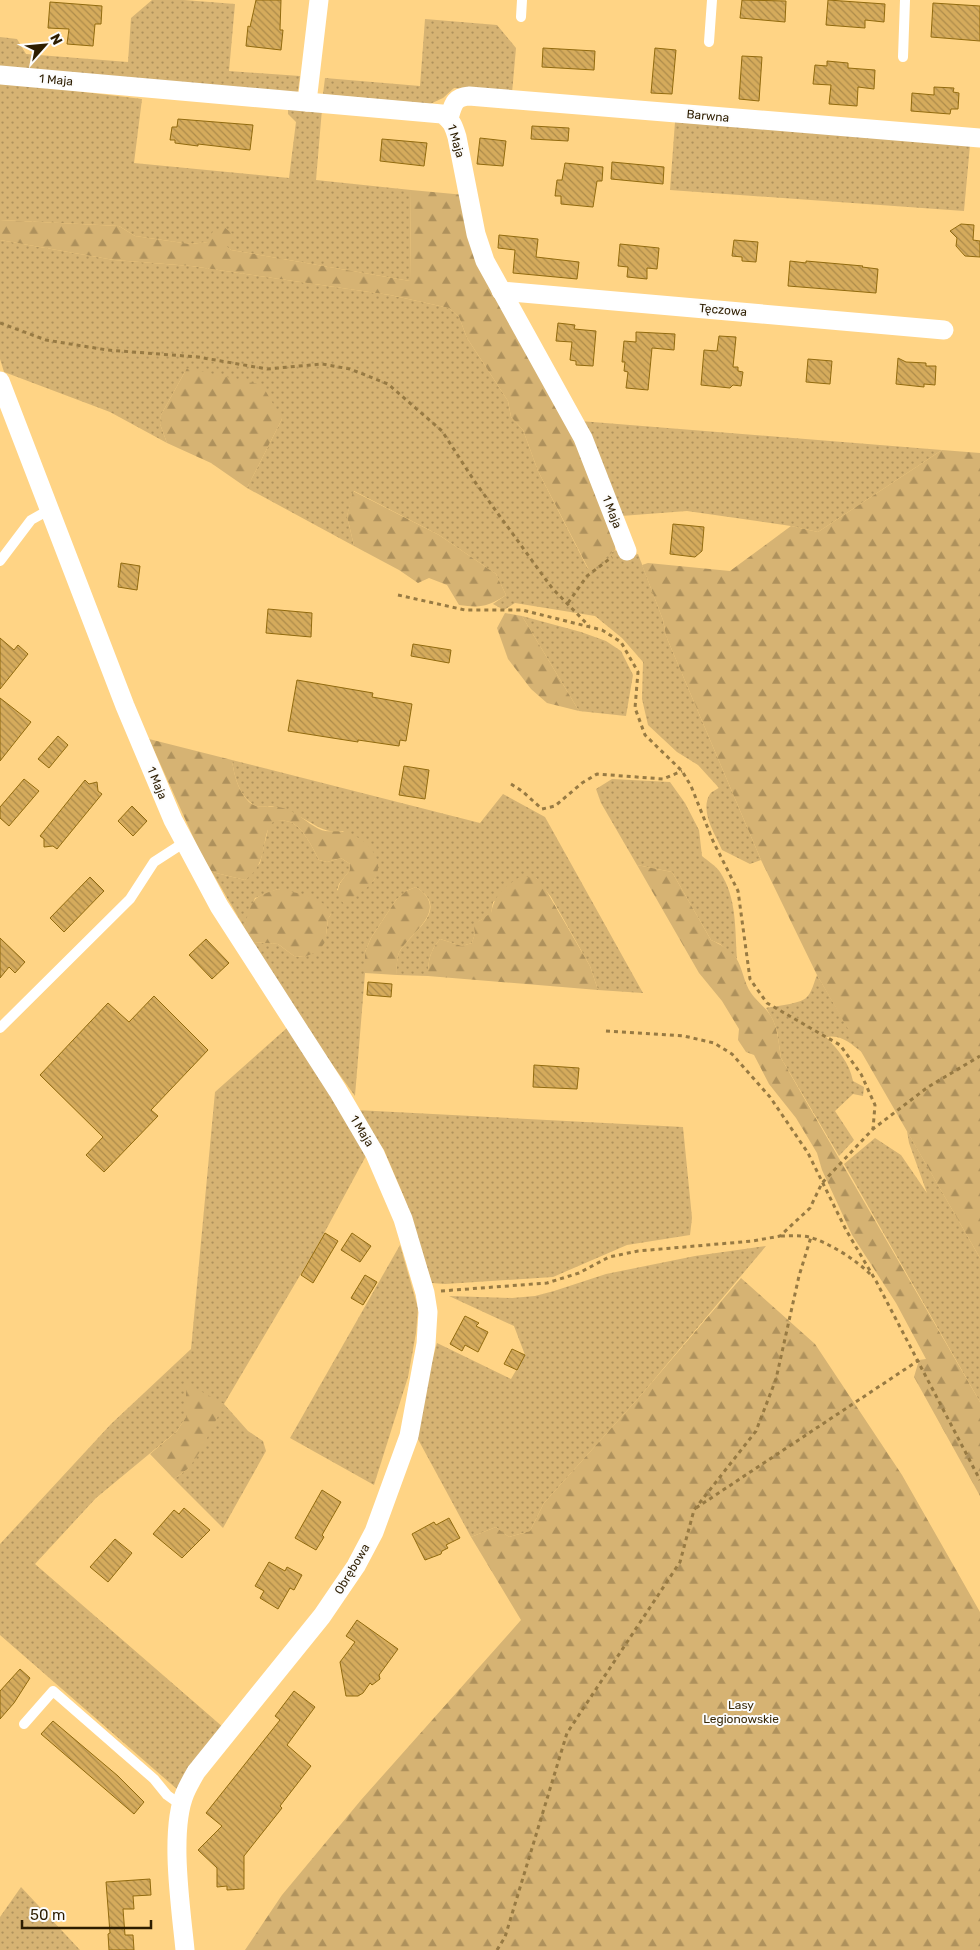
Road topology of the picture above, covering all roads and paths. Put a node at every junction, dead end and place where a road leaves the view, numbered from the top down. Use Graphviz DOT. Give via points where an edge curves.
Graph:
graph roads {
  1 [pos="319,0"];
  2 [pos="522,0"];
  3 [pos="712,0"];
  4 [pos="905,0"];
  5 [pos="521,17"];
  6 [pos="709,42"];
  7 [pos="903,57"];
  8 [pos="0,75"];
  9 [pos="307,102"];
  10 [pos="449,118"];
  11 [pos="980,138"];
  12 [pos="502,291"];
  13 [pos="0,324"];
  14 [pos="944,330"];
  15 [pos="0,381"];
  16 [pos="49,510"];
  17 [pos="627,550"];
  18 [pos="0,561"];
  19 [pos="398,595"];
  20 [pos="568,603"];
  21 [pos="590,626"];
  22 [pos="682,771"];
  23 [pos="511,784"];
  24 [pos="184,842"];
  25 [pos="0,1028"];
  26 [pos="606,1031"];
  27 [pos="980,1056"];
  28 [pos="873,1129"];
  29 [pos="375,1154"];
  30 [pos="822,1183"];
  31 [pos="780,1236"];
  32 [pos="811,1238"];
  33 [pos="876,1281"];
  34 [pos="425,1293"];
  35 [pos="918,1360"];
  36 [pos="980,1480"];
  37 [pos="694,1510"];
  38 [pos="24,1724"];
  39 [pos="181,1805"];
  40 [pos="185,1950"];
  41 [pos="497,1950"];
  1 -- 9 [label="street"];
  2 -- 5 [label="lane"];
  3 -- 6 [label="lane"];
  4 -- 7 [label="lane"];
  8 -- 9 [label="street, 1 Maja"];
  9 -- 10 [label="street, 1 Maja" via="442,114"];
  10 -- 11 [label="street, Barwna" via="453,103 469,96"];
  10 -- 12 [label="street, 1 Maja" via="454,125 476,234 485,261"];
  12 -- 14 [label="street, Tęczowa"];
  12 -- 17 [label="street, 1 Maja" via="583,438"];
  13 -- 20 [label="path" via="46,340 107,350 198,357 267,369 322,364 350,369 388,384 442,431 552,588"];
  15 -- 16 [label="street, 1 Maja"];
  16 -- 18 [label="lane" via="31,520"];
  16 -- 24 [label="street, 1 Maja" via="125,706"];
  17 -- 20 [label="path" via="587,576"];
  19 -- 21 [label="path" via="466,610 522,610"];
  20 -- 21 [label="path"];
  21 -- 22 [label="path" via="621,642 638,672 635,708 645,735"];
  22 -- 23 [label="path" via="663,779 597,774 555,806 542,808"];
  22 -- 28 [label="path" via="738,891 750,978 766,1003 840,1045 861,1074 876,1105"];
  24 -- 25 [label="lane" via="154,862 130,899"];
  24 -- 29 [label="street, 1 Maja" via="219,906"];
  26 -- 30 [label="path" via="684,1036 714,1042 732,1054 770,1097 808,1153"];
  27 -- 28 [label="path" via="928,1088"];
  28 -- 30 [label="path"];
  29 -- 34 [label="street, Obrębowa" via="403,1218"];
  30 -- 31 [label="path" via="810,1208"];
  30 -- 33 [label="path"];
  31 -- 32 [label="path"];
  31 -- 34 [label="path" via="638,1251 609,1257 579,1273 547,1283"];
  32 -- 33 [label="path" via="865,1269"];
  32 -- 37 [label="path" via="798,1276 776,1380 756,1431"];
  33 -- 35 [label="path"];
  34 -- 39 [label="street, Obrębowa" via="428,1312 426,1344 409,1436 374,1532 356,1566 322,1616 196,1772"];
  35 -- 36 [label="path"];
  35 -- 37 [label="path"];
  37 -- 41 [label="path" via="680,1562 567,1733 508,1928"];
  38 -- 39 [label="lane" via="52,1690"];
  39 -- 40 [label="street, Obrębowa" via="177,1852"];
}
